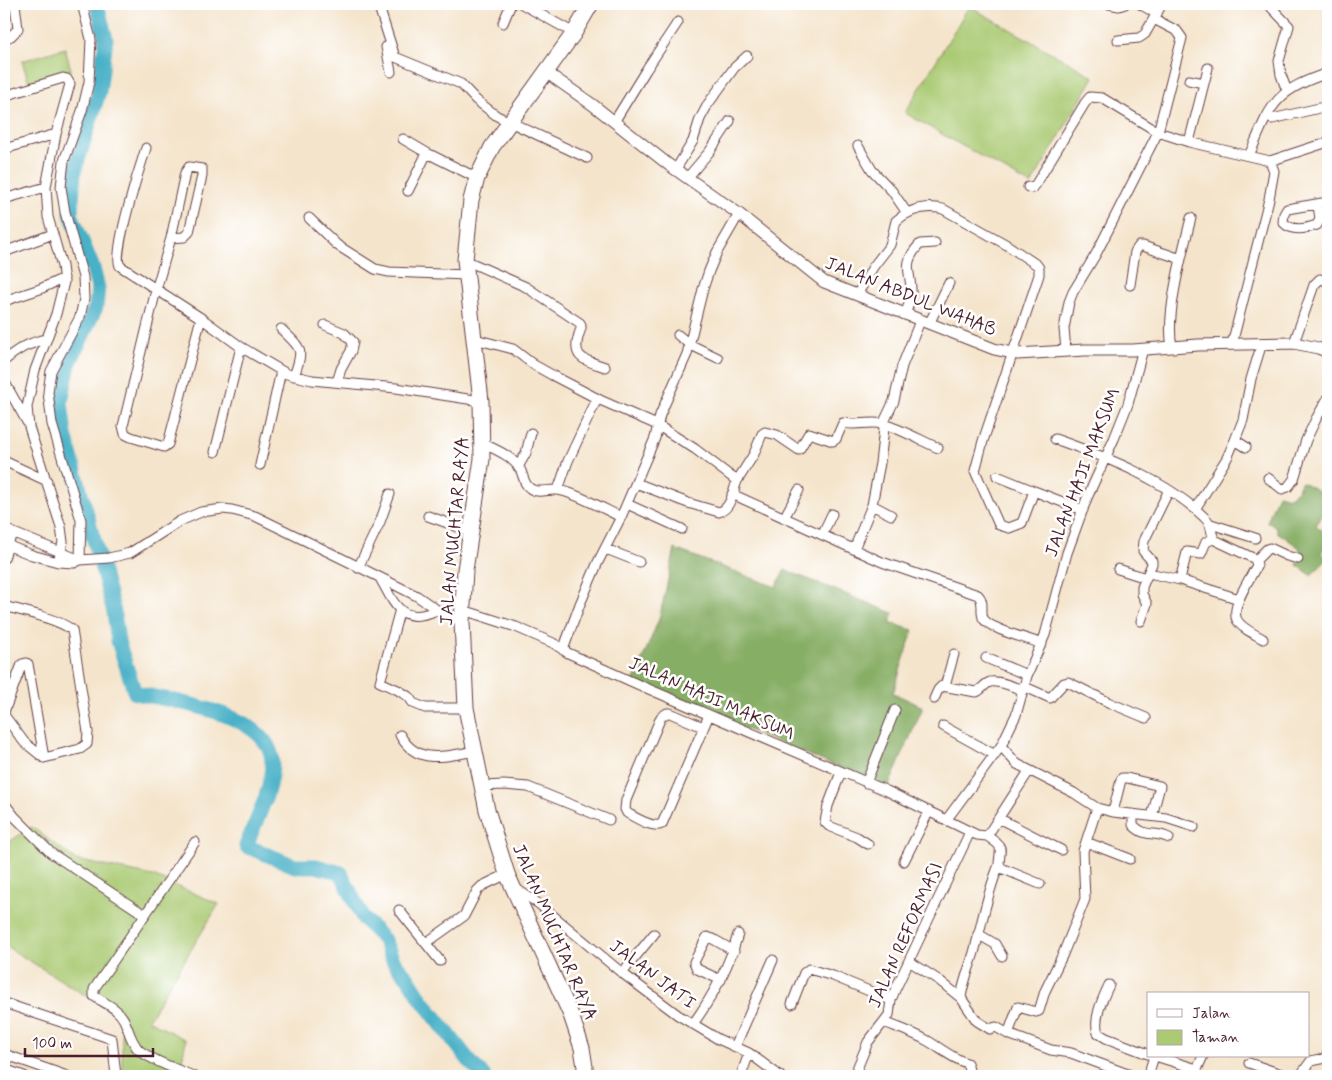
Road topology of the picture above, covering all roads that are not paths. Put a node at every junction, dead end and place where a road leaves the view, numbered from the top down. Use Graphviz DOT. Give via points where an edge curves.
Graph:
graph roads {
  1 [pos="14,4"];
  2 [pos="82,4"];
  3 [pos="372,4"];
  4 [pos="378,4"];
  5 [pos="511,4"];
  6 [pos="522,4"];
  7 [pos="591,4"];
  8 [pos="1109,4"];
  9 [pos="1125,4"];
  10 [pos="1140,4"];
  11 [pos="1162,4"];
  12 [pos="1268,4"];
  13 [pos="1156,16"];
  14 [pos="678,22"];
  15 [pos="503,23"];
  16 [pos="574,33"];
  17 [pos="4,39"];
  18 [pos="1118,40"];
  19 [pos="391,53"];
  20 [pos="748,56"];
  21 [pos="1208,68"];
  22 [pos="391,72"];
  23 [pos="546,72"];
  24 [pos="1328,73"];
  25 [pos="1189,80"];
  26 [pos="1204,83"];
  27 [pos="1287,91"];
  28 [pos="4,96"];
  29 [pos="1328,106"];
  30 [pos="1272,119"];
  31 [pos="509,121"];
  32 [pos="730,121"];
  33 [pos="614,122"];
  34 [pos="1158,132"];
  35 [pos="56,134"];
  36 [pos="403,138"];
  37 [pos="1189,142"];
  38 [pos="1328,142"];
  39 [pos="858,146"];
  40 [pos="146,148"];
  41 [pos="4,149"];
  42 [pos="427,153"];
  43 [pos="1250,156"];
  44 [pos="587,158"];
  45 [pos="1270,161"];
  46 [pos="676,169"];
  47 [pos="688,177"];
  48 [pos="476,183"];
  49 [pos="46,187"];
  50 [pos="1028,187"];
  51 [pos="408,191"];
  52 [pos="4,199"];
  53 [pos="1328,202"];
  54 [pos="1318,205"];
  55 [pos="907,213"];
  56 [pos="739,214"];
  57 [pos="309,218"];
  58 [pos="1191,218"];
  59 [pos="54,234"];
  60 [pos="171,238"];
  61 [pos="935,243"];
  62 [pos="4,252"];
  63 [pos="1181,259"];
  64 [pos="465,260"];
  65 [pos="467,275"];
  66 [pos="64,278"];
  67 [pos="1328,281"];
  68 [pos="949,283"];
  69 [pos="1130,285"];
  70 [pos="156,290"];
  71 [pos="858,295"];
  72 [pos="4,301"];
  73 [pos="905,315"];
  74 [pos="202,318"];
  75 [pos="325,325"];
  76 [pos="920,327"];
  77 [pos="281,329"];
  78 [pos="678,335"];
  79 [pos="47,339"];
  80 [pos="474,339"];
  81 [pos="1262,343"];
  82 [pos="1294,343"];
  83 [pos="689,344"];
  84 [pos="1232,344"];
  85 [pos="241,346"];
  86 [pos="1172,346"];
  87 [pos="1143,349"];
  88 [pos="1066,350"];
  89 [pos="1328,352"];
  90 [pos="1013,354"];
  91 [pos="718,358"];
  92 [pos="4,361"];
  93 [pos="605,367"];
  94 [pos="281,371"];
  95 [pos="294,376"];
  96 [pos="4,381"];
  97 [pos="337,382"];
  98 [pos="1328,398"];
  99 [pos="598,399"];
  100 [pos="481,401"];
  101 [pos="658,424"];
  102 [pos="884,424"];
  103 [pos="29,426"];
  104 [pos="531,433"];
  105 [pos="1055,439"];
  106 [pos="1236,440"];
  107 [pos="482,443"];
  108 [pos="1246,447"];
  109 [pos="938,448"];
  110 [pos="215,452"];
  111 [pos="1106,457"];
  112 [pos="4,461"];
  113 [pos="260,465"];
  114 [pos="518,467"];
  115 [pos="997,476"];
  116 [pos="1268,478"];
  117 [pos="48,481"];
  118 [pos="736,481"];
  119 [pos="636,483"];
  120 [pos="558,490"];
  121 [pos="799,490"];
  122 [pos="1168,490"];
  123 [pos="1034,491"];
  124 [pos="390,494"];
  125 [pos="732,494"];
  126 [pos="627,504"];
  127 [pos="872,505"];
  128 [pos="1195,509"];
  129 [pos="1082,510"];
  130 [pos="832,514"];
  131 [pos="891,515"];
  132 [pos="428,516"];
  133 [pos="621,517"];
  134 [pos="784,518"];
  135 [pos="1211,524"];
  136 [pos="682,529"];
  137 [pos="8,531"];
  138 [pos="470,531"];
  139 [pos="822,535"];
  140 [pos="1255,538"];
  141 [pos="1213,539"];
  142 [pos="6,545"];
  143 [pos="606,549"];
  144 [pos="854,549"];
  145 [pos="58,557"];
  146 [pos="4,558"];
  147 [pos="1298,559"];
  148 [pos="80,560"];
  149 [pos="1256,560"];
  150 [pos="639,562"];
  151 [pos="358,568"];
  152 [pos="1118,569"];
  153 [pos="1148,575"];
  154 [pos="380,578"];
  155 [pos="1180,580"];
  156 [pos="1239,599"];
  157 [pos="4,606"];
  158 [pos="400,609"];
  159 [pos="437,610"];
  160 [pos="463,616"];
  161 [pos="1140,621"];
  162 [pos="1263,639"];
  163 [pos="1042,644"];
  164 [pos="563,650"];
  165 [pos="954,654"];
  166 [pos="986,658"];
  167 [pos="1027,675"];
  168 [pos="945,686"];
  169 [pos="1023,688"];
  170 [pos="934,698"];
  171 [pos="466,708"];
  172 [pos="895,710"];
  173 [pos="4,714"];
  174 [pos="709,715"];
  175 [pos="1146,718"];
  176 [pos="943,726"];
  177 [pos="703,727"];
  178 [pos="400,735"];
  179 [pos="1001,746"];
  180 [pos="475,751"];
  181 [pos="995,755"];
  182 [pos="44,758"];
  183 [pos="1029,771"];
  184 [pos="841,772"];
  185 [pos="866,783"];
  186 [pos="482,786"];
  187 [pos="4,803"];
  188 [pos="1105,810"];
  189 [pos="929,811"];
  190 [pos="1133,814"];
  191 [pos="1152,816"];
  192 [pos="947,819"];
  193 [pos="1000,819"];
  194 [pos="609,820"];
  195 [pos="1194,827"];
  196 [pos="970,832"];
  197 [pos="987,836"];
  198 [pos="1169,838"];
  199 [pos="195,842"];
  200 [pos="1086,842"];
  201 [pos="868,844"];
  202 [pos="1061,850"];
  203 [pos="1130,859"];
  204 [pos="904,860"];
  205 [pos="999,866"];
  206 [pos="510,880"];
  207 [pos="1040,884"];
  208 [pos="399,910"];
  209 [pos="145,915"];
  210 [pos="654,934"];
  211 [pos="738,934"];
  212 [pos="978,934"];
  213 [pos="426,943"];
  214 [pos="734,951"];
  215 [pos="1002,956"];
  216 [pos="773,960"];
  217 [pos="440,961"];
  218 [pos="909,961"];
  219 [pos="622,973"];
  220 [pos="721,980"];
  221 [pos="1109,984"];
  222 [pos="962,998"];
  223 [pos="891,1000"];
  224 [pos="4,1003"];
  225 [pos="792,1004"];
  226 [pos="884,1022"];
  227 [pos="693,1024"];
  228 [pos="1008,1034"];
  229 [pos="735,1047"];
  230 [pos="1328,1052"];
  231 [pos="749,1053"];
  232 [pos="4,1054"];
  233 [pos="1147,1054"];
  234 [pos="1154,1058"];
  235 [pos="1160,1058"];
  236 [pos="1202,1058"];
  237 [pos="1249,1063"];
  238 [pos="4,1069"];
  239 [pos="1195,1072"];
  240 [pos="24,1076"];
  241 [pos="67,1076"];
  242 [pos="116,1076"];
  243 [pos="193,1076"];
  244 [pos="584,1076"];
  245 [pos="741,1076"];
  246 [pos="780,1076"];
  247 [pos="854,1076"];
  248 [pos="968,1076"];
  249 [pos="1133,1076"];
  250 [pos="1148,1076"];
  251 [pos="1287,1076"];
  252 [pos="1300,1076"];
  1 -- 17 [label="street" via="18,29"];
  2 -- 148 [label="street" via="91,40 88,82 82,111 64,161 61,187 83,276 84,299 80,317 51,371 48,392 52,424 81,520"];
  3 -- 19 [label="street"];
  4 -- 19 [label="street"];
  5 -- 15 [label="street"];
  6 -- 16 [label="street"];
  7 -- 16 [label="highway, JALAN MUCHTAR RAYA"];
  8 -- 9 [label="street"];
  10 -- 13 [label="street"];
  11 -- 13 [label="street"];
  12 -- 27 [label="street" via="1289,26 1278,62"];
  13 -- 18 [label="street" via="1142,37"];
  13 -- 34 [label="street" via="1182,38"];
  14 -- 33 [label="street"];
  16 -- 23 [label="highway, JALAN MUCHTAR RAYA"];
  19 -- 22 [label="street"];
  19 -- 31 [label="street" via="461,84 476,100"];
  20 -- 46 [label="street" via="734,68 708,104 693,141"];
  21 -- 26 [label="street"];
  23 -- 31 [label="highway, JALAN MUCHTAR RAYA"];
  23 -- 33 [label="street, JALAN ABDUL WAHAB"];
  24 -- 27 [label="street"];
  25 -- 26 [label="street"];
  26 -- 37 [label="street"];
  27 -- 43 [label="street" via="1271,109"];
  28 -- 35 [label="street" via="67,79 69,87"];
  29 -- 30 [label="street"];
  31 -- 44 [label="street"];
  31 -- 48 [label="highway, JALAN MUCHTAR RAYA" via="492,147"];
  32 -- 47 [label="street"];
  33 -- 46 [label="street, JALAN ABDUL WAHAB"];
  34 -- 37 [label="street"];
  34 -- 50 [label="street" via="1112,102 1090,97 1036,184 1033,188"];
  34 -- 88 [label="street" via="1073,292 1066,310"];
  35 -- 41 [label="street"];
  35 -- 49 [label="street"];
  36 -- 42 [label="street"];
  37 -- 43 [label="street"];
  38 -- 45 [label="street"];
  39 -- 55 [label="street" via="872,170"];
  40 -- 70 [label="street" via="117,260 120,266"];
  42 -- 48 [label="street"];
  42 -- 51 [label="street"];
  43 -- 45 [label="street"];
  45 -- 84 [label="street" via="1274,171 1269,199"];
  46 -- 47 [label="street, JALAN ABDUL WAHAB"];
  47 -- 56 [label="street, JALAN ABDUL WAHAB"];
  48 -- 64 [label="highway, JALAN MUCHTAR RAYA" via="467,227"];
  49 -- 52 [label="street"];
  49 -- 59 [label="street" via="46,207"];
  53 -- 54 [label="street"];
  55 -- 71 [label="street" via="896,220 890,246 873,267"];
  55 -- 90 [label="street" via="916,208 943,209 1037,264 1039,274"];
  56 -- 71 [label="street, JALAN ABDUL WAHAB" via="818,278"];
  56 -- 83 [label="street" via="716,252"];
  57 -- 65 [label="street" via="337,245 375,269"];
  58 -- 63 [label="street"];
  59 -- 62 [label="street"];
  59 -- 66 [label="street"];
  60 -- 60 [label="street" via="186,170 189,167 200,168 202,176 189,232 184,237"];
  60 -- 70 [label="street"];
  61 -- 73 [label="street" via="920,244 910,259 911,295"];
  63 -- 69 [label="street" via="1139,246 1135,252"];
  63 -- 86 [label="street" via="1171,318"];
  64 -- 65 [label="highway, JALAN MUCHTAR RAYA"];
  64 -- 93 [label="street" via="526,287 580,323 576,345 578,354"];
  65 -- 80 [label="highway, JALAN MUCHTAR RAYA"];
  66 -- 72 [label="street"];
  66 -- 79 [label="street"];
  67 -- 82 [label="street" via="1320,279 1314,284"];
  68 -- 76 [label="street"];
  70 -- 74 [label="street"];
  70 -- 74 [label="street" via="123,426 125,434 164,446 168,444"];
  71 -- 73 [label="street, JALAN ABDUL WAHAB"];
  73 -- 76 [label="street, JALAN ABDUL WAHAB"];
  74 -- 85 [label="street"];
  75 -- 97 [label="street" via="344,333 353,342"];
  76 -- 90 [label="street, JALAN ABDUL WAHAB"];
  76 -- 102 [label="street" via="899,374 894,401"];
  77 -- 95 [label="street" via="300,350"];
  78 -- 83 [label="street"];
  79 -- 92 [label="street" via="21,348"];
  79 -- 103 [label="street" via="27,402"];
  80 -- 99 [label="street" via="513,349 545,372"];
  80 -- 100 [label="highway, JALAN MUCHTAR RAYA"];
  81 -- 82 [label="street, JALAN ABDUL WAHAB"];
  81 -- 84 [label="street, JALAN ABDUL WAHAB"];
  81 -- 106 [label="street"];
  82 -- 89 [label="street, JALAN ABDUL WAHAB"];
  83 -- 91 [label="street"];
  83 -- 101 [label="street"];
  84 -- 86 [label="street, JALAN ABDUL WAHAB"];
  85 -- 94 [label="street"];
  85 -- 110 [label="street"];
  86 -- 87 [label="street, JALAN ABDUL WAHAB"];
  87 -- 88 [label="street, JALAN ABDUL WAHAB"];
  87 -- 111 [label="street, JALAN HAJI MAKSUM" via="1128,404"];
  88 -- 90 [label="street, JALAN ABDUL WAHAB"];
  90 -- 123 [label="street" via="975,471 999,525 1009,528 1022,523"];
  94 -- 95 [label="street"];
  94 -- 113 [label="street"];
  95 -- 97 [label="street"];
  96 -- 103 [label="street"];
  97 -- 100 [label="street"];
  98 -- 116 [label="street" via="1308,434 1291,483 1282,489"];
  99 -- 101 [label="street"];
  99 -- 120 [label="street" via="568,461"];
  100 -- 107 [label="highway, JALAN MUCHTAR RAYA"];
  101 -- 118 [label="street"];
  101 -- 119 [label="street"];
  102 -- 109 [label="street"];
  102 -- 118 [label="street" via="843,423 833,441 808,433 799,450 777,435 764,432"];
  102 -- 127 [label="street"];
  103 -- 117 [label="street"];
  104 -- 114 [label="street"];
  105 -- 111 [label="street"];
  106 -- 108 [label="street"];
  106 -- 128 [label="street"];
  107 -- 114 [label="street" via="503,453"];
  107 -- 138 [label="highway, JALAN MUCHTAR RAYA"];
  111 -- 122 [label="street"];
  111 -- 129 [label="street, JALAN HAJI MAKSUM"];
  112 -- 117 [label="street"];
  114 -- 120 [label="street" via="531,489 540,492"];
  115 -- 123 [label="street"];
  117 -- 145 [label="street" via="63,536"];
  118 -- 125 [label="street"];
  119 -- 125 [label="street" via="719,512 725,509"];
  119 -- 126 [label="street"];
  120 -- 133 [label="street"];
  121 -- 134 [label="street"];
  122 -- 128 [label="street"];
  122 -- 153 [label="street" via="1144,542 1144,551 1152,562"];
  123 -- 129 [label="street"];
  124 -- 151 [label="street"];
  125 -- 134 [label="street"];
  126 -- 133 [label="street"];
  126 -- 136 [label="street"];
  127 -- 131 [label="street"];
  127 -- 144 [label="street"];
  128 -- 135 [label="street"];
  129 -- 163 [label="street, JALAN HAJI MAKSUM"];
  130 -- 139 [label="street"];
  132 -- 138 [label="street"];
  133 -- 143 [label="street"];
  134 -- 139 [label="street"];
  135 -- 140 [label="street"];
  135 -- 141 [label="street"];
  137 -- 142 [label="street"];
  137 -- 145 [label="street"];
  138 -- 160 [label="highway, JALAN MUCHTAR RAYA"];
  139 -- 144 [label="street"];
  141 -- 149 [label="street"];
  141 -- 155 [label="street" via="1206,542 1200,554 1187,552"];
  142 -- 145 [label="street" via="32,555"];
  142 -- 146 [label="street"];
  143 -- 150 [label="street"];
  143 -- 164 [label="street"];
  144 -- 163 [label="street" via="902,570 978,595 986,622"];
  145 -- 148 [label="street, JALAN HAJI MAKSUM" via="74,563"];
  147 -- 149 [label="street" via="1270,548"];
  148 -- 151 [label="street, JALAN HAJI MAKSUM" via="130,553 180,521 201,512 223,509 255,516"];
  149 -- 156 [label="street" via="1257,565"];
  151 -- 154 [label="street, JALAN HAJI MAKSUM"];
  152 -- 153 [label="street"];
  153 -- 155 [label="street"];
  153 -- 161 [label="street" via="1142,590 1147,604"];
  154 -- 158 [label="street"];
  154 -- 159 [label="street, JALAN HAJI MAKSUM"];
  155 -- 156 [label="street"];
  156 -- 162 [label="street" via="1237,620"];
  157 -- 182 [label="street" via="67,626 74,634 87,744"];
  158 -- 159 [label="street" via="417,616"];
  158 -- 171 [label="street" via="380,682 425,708"];
  159 -- 160 [label="street, JALAN HAJI MAKSUM"];
  160 -- 164 [label="street, JALAN HAJI MAKSUM" via="516,627"];
  160 -- 171 [label="highway, JALAN MUCHTAR RAYA"];
  163 -- 167 [label="street, JALAN HAJI MAKSUM"];
  164 -- 174 [label="street, JALAN HAJI MAKSUM"];
  165 -- 168 [label="street"];
  166 -- 167 [label="street"];
  167 -- 169 [label="street, JALAN HAJI MAKSUM"];
  168 -- 169 [label="street" via="976,692 992,682"];
  168 -- 170 [label="street"];
  169 -- 175 [label="street" via="1049,698 1064,682 1068,682"];
  169 -- 179 [label="street, JALAN HAJI MAKSUM" via="1016,715"];
  171 -- 180 [label="highway, JALAN MUCHTAR RAYA"];
  172 -- 185 [label="street"];
  173 -- 182 [label="street" via="24,742"];
  173 -- 182 [label="street" via="22,664 26,663"];
  174 -- 177 [label="street"];
  174 -- 184 [label="street, JALAN HAJI MAKSUM"];
  176 -- 181 [label="street"];
  177 -- 177 [label="street" via="662,824 654,825 627,813 624,809 626,800 661,717 670,713"];
  178 -- 180 [label="street" via="409,749 420,754 444,756"];
  179 -- 181 [label="street, JALAN HAJI MAKSUM"];
  179 -- 183 [label="street" via="1012,760"];
  180 -- 186 [label="highway, JALAN MUCHTAR RAYA"];
  181 -- 192 [label="street, JALAN HAJI MAKSUM"];
  183 -- 188 [label="street"];
  183 -- 193 [label="street"];
  184 -- 185 [label="street, JALAN HAJI MAKSUM"];
  184 -- 201 [label="street" via="825,822"];
  185 -- 189 [label="street, JALAN HAJI MAKSUM"];
  186 -- 194 [label="street" via="528,787"];
  186 -- 206 [label="highway, JALAN MUCHTAR RAYA"];
  187 -- 209 [label="street" via="51,853"];
  188 -- 190 [label="street"];
  188 -- 191 [label="street" via="1121,780 1127,778 1160,786"];
  188 -- 200 [label="street"];
  189 -- 192 [label="street, JALAN HAJI MAKSUM"];
  189 -- 204 [label="street"];
  190 -- 191 [label="street"];
  190 -- 198 [label="street" via="1133,825 1139,830 1148,835"];
  191 -- 195 [label="street"];
  192 -- 196 [label="street, JALAN HAJI MAKSUM"];
  193 -- 197 [label="street"];
  193 -- 202 [label="street"];
  196 -- 197 [label="street, JALAN HAJI MAKSUM"];
  196 -- 218 [label="street, JALAN REFORMASI"];
  197 -- 205 [label="street" via="1002,850"];
  199 -- 209 [label="street"];
  200 -- 203 [label="street"];
  200 -- 228 [label="street" via="1082,861 1085,899 1063,954 1039,1011 1018,1007"];
  205 -- 207 [label="street"];
  205 -- 212 [label="street"];
  206 -- 213 [label="street" via="482,886 464,916"];
  206 -- 219 [label="street, JALAN JATI"];
  206 -- 244 [label="highway, JALAN MUCHTAR RAYA" via="572,1015 582,1048"];
  208 -- 213 [label="street"];
  209 -- 243 [label="street" via="94,989 94,996 124,1018 131,1038 140,1050"];
  210 -- 219 [label="street"];
  211 -- 214 [label="street"];
  212 -- 215 [label="street" via="995,944"];
  212 -- 222 [label="street"];
  213 -- 217 [label="street"];
  214 -- 220 [label="street"];
  214 -- 220 [label="street" via="707,937 696,955 697,969"];
  216 -- 229 [label="street"];
  218 -- 222 [label="street"];
  218 -- 223 [label="street, JALAN REFORMASI"];
  219 -- 227 [label="street, JALAN JATI"];
  220 -- 227 [label="street"];
  221 -- 233 [label="street" via="1097,1021 1098,1033"];
  222 -- 228 [label="street" via="978,1021 990,1029 996,1027"];
  223 -- 225 [label="street" via="809,969 804,973"];
  223 -- 226 [label="street, JALAN REFORMASI" via="890,1012"];
  224 -- 242 [label="street" via="112,1040"];
  226 -- 247 [label="street, JALAN REFORMASI" via="868,1042"];
  226 -- 248 [label="street" via="920,1037 966,1063"];
  227 -- 229 [label="street, JALAN JATI"];
  228 -- 249 [label="street"];
  229 -- 231 [label="street, JALAN JATI"];
  230 -- 252 [label="street" via="1326,1058 1311,1061"];
  231 -- 245 [label="street"];
  231 -- 246 [label="street, JALAN JATI"];
  232 -- 241 [label="street"];
  234 -- 250 [label="street"];
  235 -- 239 [label="street"];
  236 -- 239 [label="street"];
  237 -- 251 [label="street"];
  238 -- 240 [label="street"];
}
